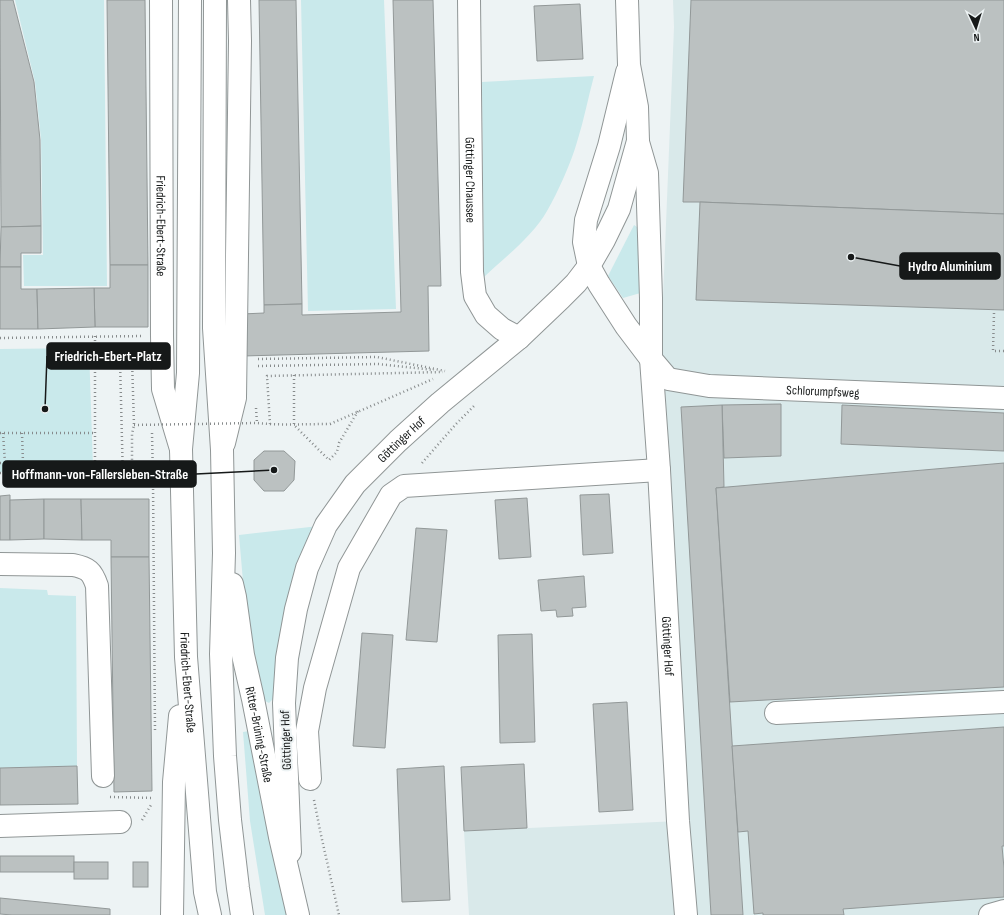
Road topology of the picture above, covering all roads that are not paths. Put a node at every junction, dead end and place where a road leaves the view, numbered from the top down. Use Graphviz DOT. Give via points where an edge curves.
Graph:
graph roads {
  1 [pos="161,0"];
  2 [pos="190,0"];
  3 [pos="215,0"];
  4 [pos="239,0"];
  5 [pos="469,0"];
  6 [pos="627,0"];
  7 [pos="215,38"];
  8 [pos="240,40"];
  9 [pos="629,65"];
  10 [pos="638,141"];
  11 [pos="589,266"];
  12 [pos="519,338"];
  13 [pos="651,359"];
  14 [pos="1004,398"];
  15 [pos="181,449"];
  16 [pos="222,450"];
  17 [pos="659,470"];
  18 [pos="224,554"];
  19 [pos="0,564"];
  20 [pos="186,657"];
  21 [pos="1004,702"];
  22 [pos="776,713"];
  23 [pos="310,779"];
  24 [pos="106,784"];
  25 [pos="120,822"];
  26 [pos="0,826"];
  27 [pos="291,883"];
  28 [pos="1004,911"];
  29 [pos="172,915"];
  30 [pos="210,915"];
  31 [pos="242,915"];
  32 [pos="298,915"];
  33 [pos="686,915"];
  34 [pos="990,915"];
  1 -- 15 [label="street, Friedrich-Ebert-Straße" via="163,389"];
  2 -- 15 [label="street, Friedrich-Ebert-Straße" via="188,373"];
  3 -- 7 [label="street"];
  4 -- 8 [label="street"];
  5 -- 12 [label="street, Göttinger Chaussee" via="472,272 475,296 486,316"];
  6 -- 9 [label="street"];
  7 -- 8 [label="street"];
  7 -- 16 [label="street" via="214,328"];
  8 -- 16 [label="street" via="235,398"];
  9 -- 10 [label="street" via="637,107"];
  9 -- 11 [label="street" via="609,146 586,220 584,242"];
  10 -- 11 [label="street" via="619,209"];
  10 -- 13 [label="street" via="647,173"];
  11 -- 12 [label="street, Göttinger Hof" via="571,288"];
  11 -- 13 [label="street" via="623,322"];
  12 -- 27 [label="street, Göttinger Hof" via="440,403 355,484 326,525 307,568 287,658 284,703"];
  13 -- 14 [label="street, Schlorumpfsweg" via="668,379 709,386"];
  13 -- 17 [label="street, Göttinger Hof"];
  15 -- 20 [label="street, Friedrich-Ebert-Straße"];
  16 -- 18 [label="street"];
  17 -- 23 [label="street, Göttinger Hof" via="404,486 391,495 350,568 317,681 307,731"];
  17 -- 33 [label="street, Göttinger Hof" via="678,821"];
  18 -- 27 [label="street, Ritter-Brüning-Straße" via="235,597 243,655"];
  18 -- 31 [label="street" via="220,654 225,756"];
  19 -- 24 [label="street" via="73,565 83,567 93,576 97,586"];
  20 -- 29 [label="street" via="174,782"];
  20 -- 30 [label="street, Friedrich-Ebert-Straße" via="205,892"];
  21 -- 22 [label="street"];
  25 -- 26 [label="street"];
  27 -- 32 [label="street, Ritter-Brüning-Straße"];
  28 -- 34 [label="street"];
}
